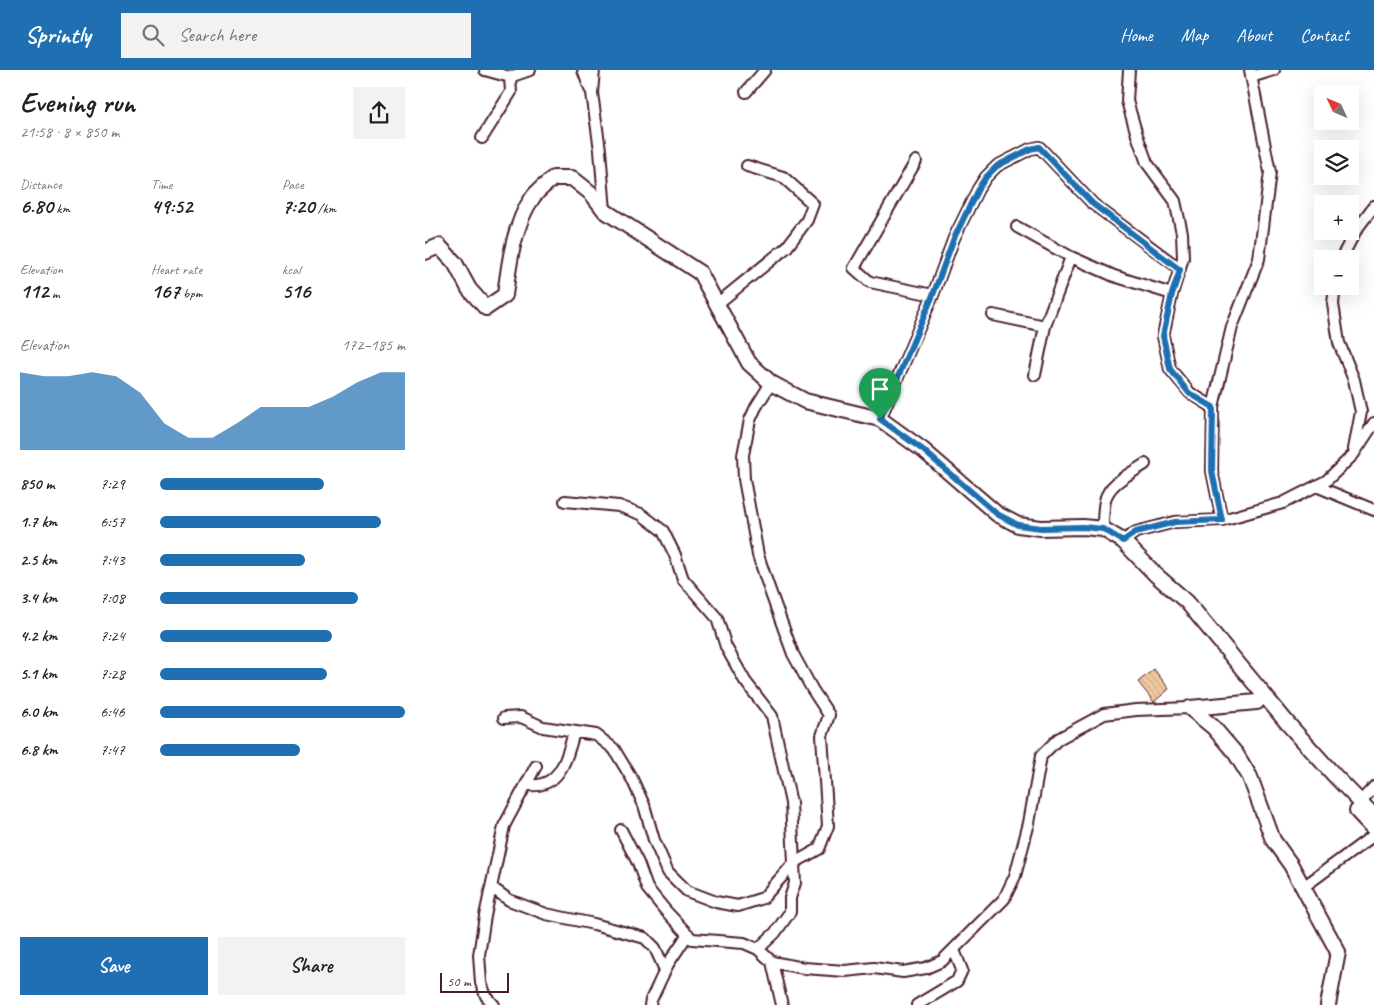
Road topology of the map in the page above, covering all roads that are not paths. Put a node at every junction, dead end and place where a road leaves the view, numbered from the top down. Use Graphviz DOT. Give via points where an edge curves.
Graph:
graph roads {
  1 [pos="485,70"];
  2 [pos="530,70"];
  3 [pos="583,70"];
  4 [pos="594,70"];
  5 [pos="765,70"];
  6 [pos="1129,70"];
  7 [pos="1274,70"];
  8 [pos="1251,73"];
  9 [pos="510,76"];
  10 [pos="746,92"];
  11 [pos="591,93"];
  12 [pos="482,138"];
  13 [pos="916,161"];
  14 [pos="747,166"];
  15 [pos="1374,206"];
  16 [pos="605,211"];
  17 [pos="1017,227"];
  18 [pos="1346,250"];
  19 [pos="425,252"];
  20 [pos="1071,258"];
  21 [pos="1180,270"];
  22 [pos="1172,294"];
  23 [pos="933,295"];
  24 [pos="1334,295"];
  25 [pos="717,304"];
  26 [pos="993,315"];
  27 [pos="1045,326"];
  28 [pos="1035,375"];
  29 [pos="771,383"];
  30 [pos="1213,407"];
  31 [pos="880,419"];
  32 [pos="1374,423"];
  33 [pos="1353,455"];
  34 [pos="1145,464"];
  35 [pos="1316,486"];
  36 [pos="565,501"];
  37 [pos="1374,510"];
  38 [pos="1222,520"];
  39 [pos="1103,529"];
  40 [pos="1123,541"];
  41 [pos="1170,587"];
  42 [pos="1257,702"];
  43 [pos="1190,708"];
  44 [pos="504,718"];
  45 [pos="574,732"];
  46 [pos="536,766"];
  47 [pos="1323,770"];
  48 [pos="526,785"];
  49 [pos="1374,787"];
  50 [pos="1360,802"];
  51 [pos="1374,816"];
  52 [pos="1374,829"];
  53 [pos="621,830"];
  54 [pos="1374,836"];
  55 [pos="795,863"];
  56 [pos="491,887"];
  57 [pos="1303,888"];
  58 [pos="688,934"];
  59 [pos="758,949"];
  60 [pos="954,950"];
  61 [pos="773,962"];
  62 [pos="665,970"];
  63 [pos="494,1005"];
  64 [pos="650,1005"];
  65 [pos="782,1005"];
  66 [pos="917,1005"];
  67 [pos="1328,1005"];
  1 -- 9 [label="street"];
  2 -- 9 [label="street"];
  3 -- 11 [label="street"];
  4 -- 11 [label="street"];
  5 -- 10 [label="street"];
  6 -- 21 [label="street" via="1127,101 1137,136 1147,163 1175,201 1182,233"];
  7 -- 8 [label="street"];
  8 -- 30 [label="street" via="1270,172 1259,259 1232,327"];
  9 -- 12 [label="street" via="511,92"];
  11 -- 16 [label="street"];
  13 -- 23 [label="street" via="854,268 870,282"];
  14 -- 25 [label="street" via="783,177 813,204 807,220 787,247"];
  15 -- 18 [label="street"];
  16 -- 19 [label="street" via="593,194 572,178 553,178 533,196 523,215 511,254 505,295 486,308 439,246"];
  16 -- 25 [label="street" via="700,273"];
  17 -- 20 [label="street"];
  20 -- 22 [label="street" via="1114,276"];
  20 -- 27 [label="street"];
  21 -- 22 [label="street"];
  21 -- 23 [label="street" via="1093,204 1039,147 997,166 986,177 954,238"];
  22 -- 30 [label="street" via="1163,336 1170,369 1189,393"];
  23 -- 31 [label="street"];
  24 -- 33 [label="street" via="1339,343 1354,380 1361,412"];
  25 -- 29 [label="street" via="749,364"];
  26 -- 27 [label="street"];
  27 -- 28 [label="street"];
  29 -- 31 [label="street" via="805,401"];
  29 -- 55 [label="street" via="750,420 743,454 744,479 758,556 769,588 793,654 829,715 822,736 829,826 819,848"];
  30 -- 38 [label="street" via="1212,471"];
  31 -- 39 [label="street" via="923,450 997,514 1018,525"];
  32 -- 33 [label="street"];
  33 -- 35 [label="street" via="1326,481"];
  34 -- 39 [label="street" via="1112,486 1104,501"];
  35 -- 37 [label="street"];
  35 -- 38 [label="street" via="1283,503"];
  36 -- 55 [label="street" via="619,506 641,514 663,531 683,579 717,618 726,647 745,681 772,716 791,803"];
  38 -- 40 [label="street" via="1175,522 1136,532"];
  39 -- 40 [label="street"];
  40 -- 41 [label="street"];
  41 -- 42 [label="street" via="1178,603"];
  41 -- 47 [label="street" via="1187,602"];
  42 -- 43 [label="street"];
  42 -- 47 [label="street"];
  43 -- 57 [label="street" via="1213,727 1236,754 1250,777 1273,840"];
  43 -- 60 [label="street" via="1104,714 1052,744 1041,756 1015,876 1004,899"];
  44 -- 45 [label="street" via="521,717 543,727"];
  45 -- 48 [label="street" via="567,756 555,778 541,785"];
  45 -- 55 [label="street" via="596,735 614,750 636,788 668,872 687,891 738,906 763,898"];
  46 -- 48 [label="street"];
  47 -- 50 [label="street"];
  47 -- 52 [label="street"];
  48 -- 56 [label="street" via="504,826"];
  49 -- 50 [label="street"];
  50 -- 51 [label="street"];
  53 -- 58 [label="street" via="647,888"];
  54 -- 57 [label="street"];
  55 -- 59 [label="street" via="790,912"];
  56 -- 62 [label="street" via="509,900 546,914 645,938 655,948"];
  56 -- 63 [label="street" via="479,955 481,983"];
  57 -- 67 [label="street" via="1339,952"];
  58 -- 59 [label="street" via="692,939 745,943"];
  58 -- 62 [label="street"];
  59 -- 61 [label="street"];
  60 -- 61 [label="street" via="942,961 926,968 903,972 874,968 850,971 821,969"];
  60 -- 66 [label="street" via="962,970 957,982"];
  61 -- 65 [label="street"];
  62 -- 64 [label="street"];
}
